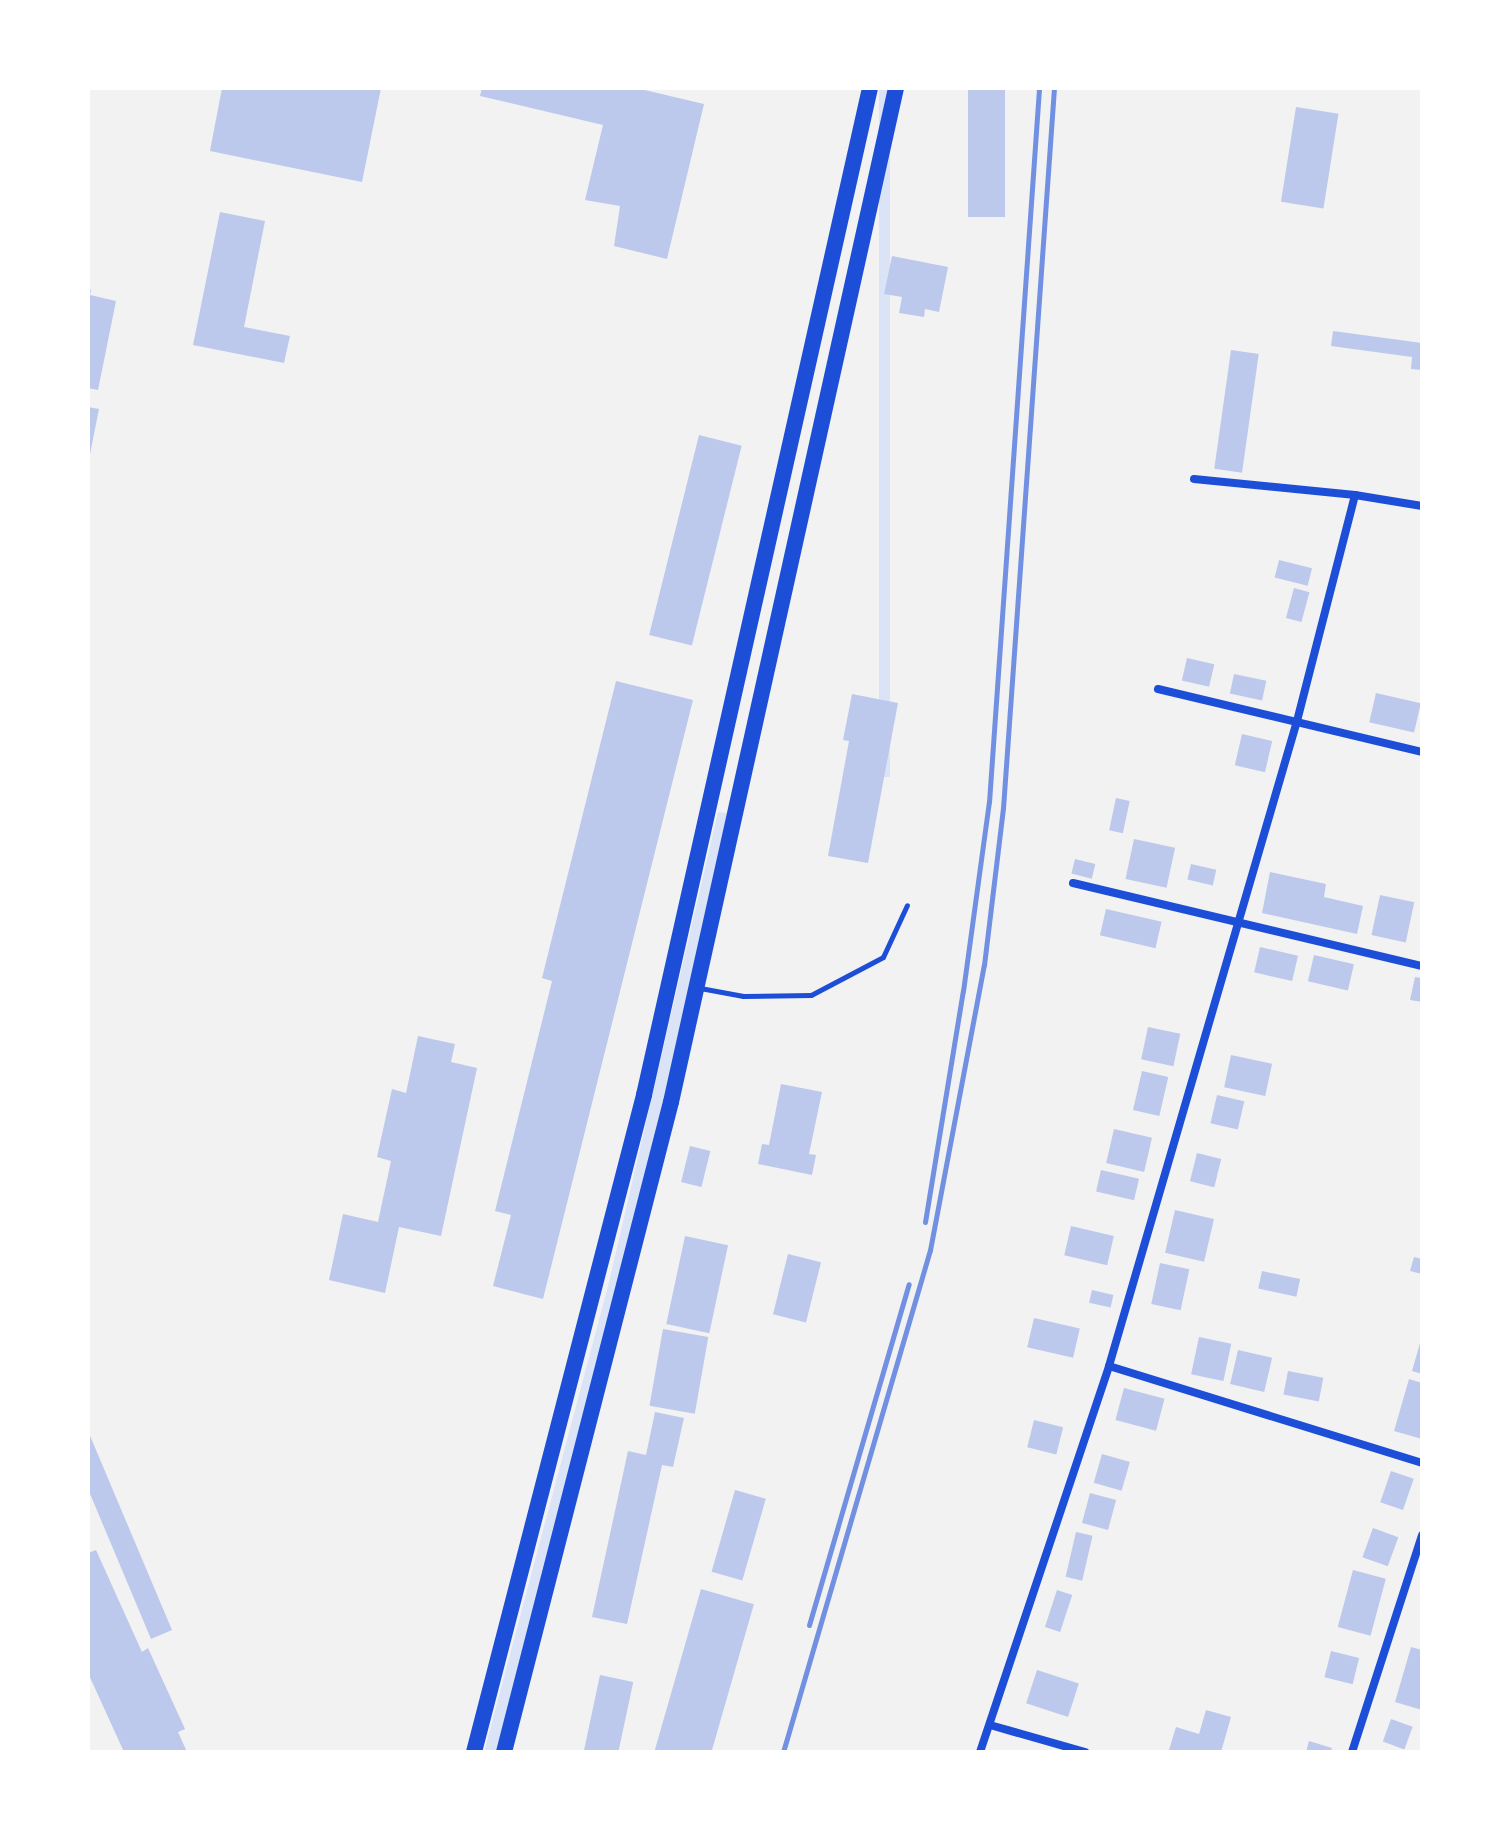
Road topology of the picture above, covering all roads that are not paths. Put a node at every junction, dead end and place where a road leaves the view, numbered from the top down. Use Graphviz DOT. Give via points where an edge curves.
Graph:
graph roads {
  1 [pos="870,88"];
  2 [pos="896,88"];
  3 [pos="1194,479"];
  4 [pos="1355,495"];
  5 [pos="1422,506"];
  6 [pos="1158,689"];
  7 [pos="1297,721"];
  8 [pos="1422,752"];
  9 [pos="713,789"];
  10 [pos="740,793"];
  11 [pos="1073,883"];
  12 [pos="907,905"];
  13 [pos="1239,925"];
  14 [pos="1422,966"];
  15 [pos="695,987"];
  16 [pos="644,1095"];
  17 [pos="671,1102"];
  18 [pos="1109,1366"];
  19 [pos="1422,1463"];
  20 [pos="1422,1535"];
  21 [pos="990,1725"];
  22 [pos="474,1752"];
  23 [pos="504,1752"];
  24 [pos="980,1752"];
  25 [pos="1085,1752"];
  26 [pos="1352,1752"];
  1 -- 9 [label="highway"];
  2 -- 10 [label="highway"];
  3 -- 4 [label="street"];
  4 -- 5 [label="street"];
  4 -- 7 [label="street"];
  6 -- 7 [label="street"];
  7 -- 8 [label="street"];
  7 -- 13 [label="street"];
  9 -- 10 [label="highway"];
  9 -- 16 [label="highway"];
  10 -- 15 [label="highway"];
  11 -- 13 [label="street"];
  12 -- 15 [label="lane" via="883,957 811,995 743,996"];
  13 -- 14 [label="street"];
  13 -- 18 [label="street"];
  15 -- 17 [label="highway"];
  16 -- 17 [label="highway"];
  16 -- 22 [label="highway"];
  17 -- 23 [label="highway"];
  18 -- 19 [label="street"];
  18 -- 21 [label="street"];
  20 -- 26 [label="street"];
  21 -- 24 [label="street"];
  21 -- 25 [label="street"];
}
